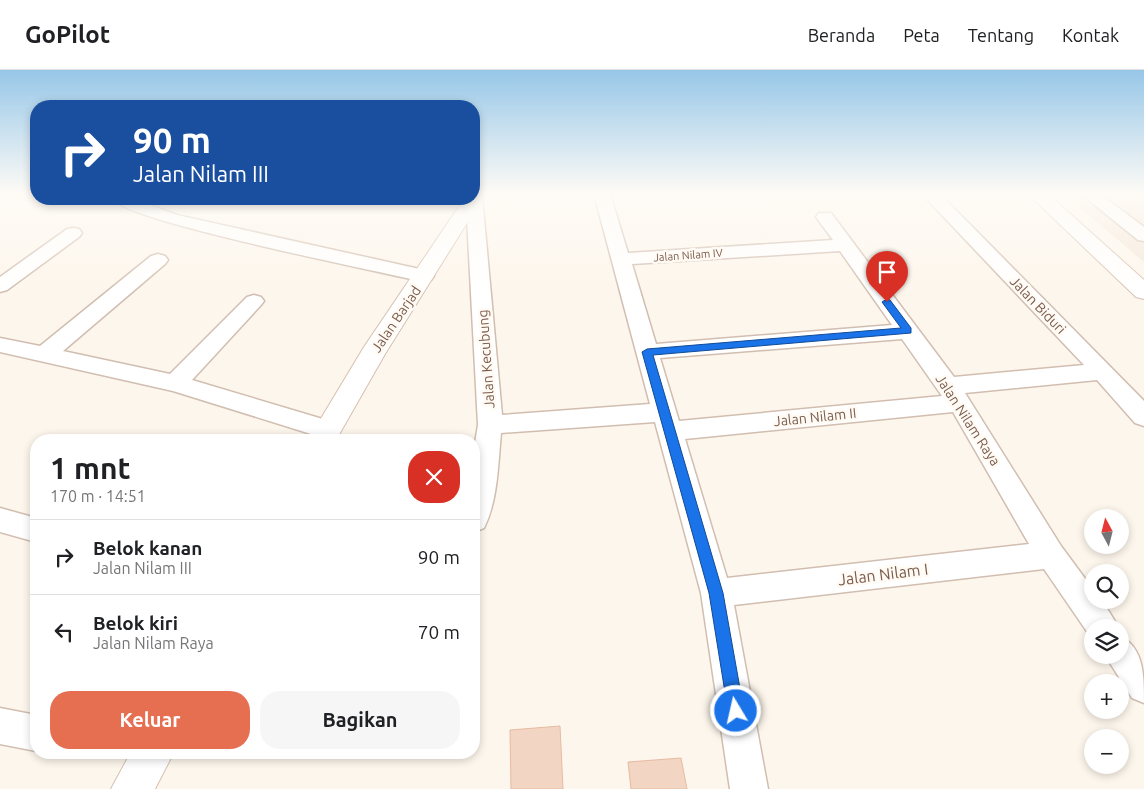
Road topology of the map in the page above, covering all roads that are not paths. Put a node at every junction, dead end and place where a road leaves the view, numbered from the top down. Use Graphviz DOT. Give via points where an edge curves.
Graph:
graph roads {
  1 [pos="210,228"];
  2 [pos="454,228"];
  3 [pos="476,228"];
  4 [pos="611,228"];
  5 [pos="833,228"];
  6 [pos="963,228"];
  7 [pos="1074,228"];
  8 [pos="1133,228"];
  9 [pos="73,233"];
  10 [pos="1144,236"];
  11 [pos="846,245"];
  12 [pos="620,259"];
  13 [pos="158,260"];
  14 [pos="424,276"];
  15 [pos="0,286"];
  16 [pos="1144,292"];
  17 [pos="254,301"];
  18 [pos="908,331"];
  19 [pos="0,345"];
  20 [pos="647,352"];
  21 [pos="44,355"];
  22 [pos="1103,372"];
  23 [pos="175,383"];
  24 [pos="954,394"];
  25 [pos="1144,417"];
  26 [pos="667,421"];
  27 [pos="490,425"];
  28 [pos="322,434"];
  29 [pos="326,434"];
  30 [pos="480,496"];
  31 [pos="0,520"];
  32 [pos="30,528"];
  33 [pos="1051,554"];
  34 [pos="716,593"];
  35 [pos="1097,619"];
  36 [pos="1128,664"];
  37 [pos="1144,686"];
  38 [pos="0,726"];
  39 [pos="30,732"];
  40 [pos="145,759"];
  41 [pos="132,789"];
  42 [pos="749,789"];
  1 -- 14 [label="street"];
  2 -- 14 [label="main road, Jalan Barjad"];
  3 -- 27 [label="street, Jalan Kecubung"];
  4 -- 12 [label="street"];
  5 -- 11 [label="street, Jalan Nilam Raya"];
  6 -- 22 [label="street, Jalan Biduri"];
  7 -- 16 [label="main road"];
  8 -- 10 [label="street"];
  9 -- 15 [label="street"];
  11 -- 12 [label="street, Jalan Nilam IV"];
  11 -- 18 [label="street, Jalan Nilam Raya"];
  12 -- 20 [label="street"];
  13 -- 21 [label="street"];
  14 -- 29 [label="main road, Jalan Barjad" via="373,353"];
  17 -- 23 [label="street"];
  18 -- 20 [label="street"];
  18 -- 24 [label="street, Jalan Nilam Raya"];
  19 -- 21 [label="street"];
  20 -- 26 [label="street"];
  21 -- 23 [label="street"];
  22 -- 24 [label="street, Jalan Nilam II"];
  22 -- 25 [label="street, Jalan Biduri"];
  23 -- 28 [label="street"];
  24 -- 26 [label="street, Jalan Nilam II"];
  24 -- 33 [label="street, Jalan Nilam Raya"];
  26 -- 27 [label="street, Jalan Nilam II"];
  26 -- 34 [label="street"];
  27 -- 30 [label="street, Jalan Kecubung"];
  31 -- 32 [label="street"];
  33 -- 34 [label="street, Jalan Nilam I"];
  33 -- 35 [label="street, Jalan Nilam Raya"];
  34 -- 42 [label="street"];
  36 -- 37 [label="street"];
  38 -- 39 [label="street"];
  40 -- 41 [label="main road"];
}
